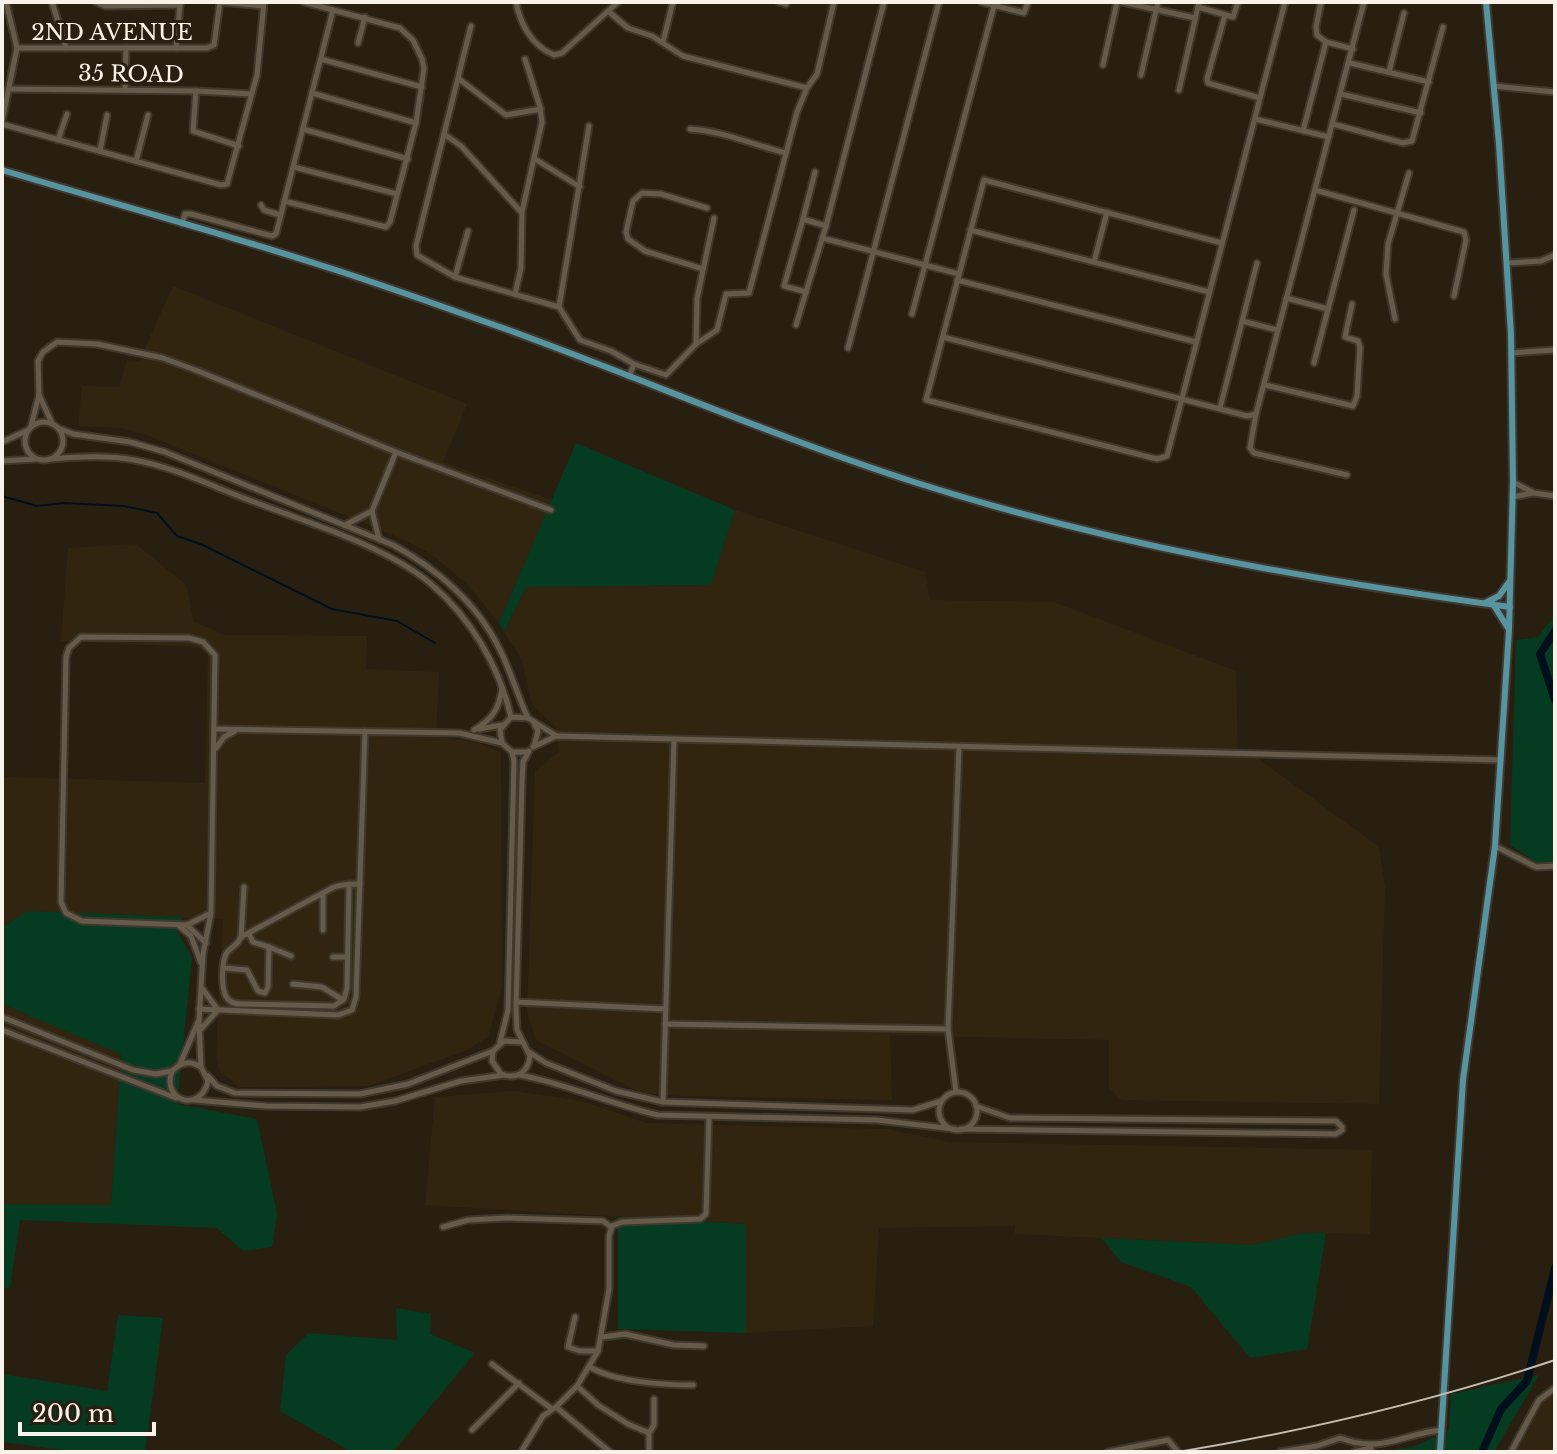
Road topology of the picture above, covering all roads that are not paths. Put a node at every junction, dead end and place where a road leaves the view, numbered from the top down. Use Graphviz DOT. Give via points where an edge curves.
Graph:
graph roads {
  1 [pos="6,2"];
  2 [pos="52,2"];
  3 [pos="96,2"];
  4 [pos="220,2"];
  5 [pos="304,2"];
  6 [pos="516,2"];
  7 [pos="618,2"];
  8 [pos="673,2"];
  9 [pos="834,2"];
  10 [pos="884,2"];
  11 [pos="939,2"];
  12 [pos="981,2"];
  13 [pos="1028,2"];
  14 [pos="1120,2"];
  15 [pos="1158,2"];
  16 [pos="1238,2"];
  17 [pos="1285,2"];
  18 [pos="1321,2"];
  19 [pos="1364,2"];
  20 [pos="1486,2"];
  21 [pos="180,3"];
  22 [pos="137,4"];
  23 [pos="264,4"];
  24 [pos="1199,4"];
  25 [pos="994,6"];
  26 [pos="1156,9"];
  27 [pos="333,10"];
  28 [pos="608,11"];
  29 [pos="1404,13"];
  30 [pos="1225,15"];
  31 [pos="365,17"];
  32 [pos="1195,18"];
  33 [pos="471,26"];
  34 [pos="1443,27"];
  35 [pos="663,42"];
  36 [pos="1326,42"];
  37 [pos="358,43"];
  38 [pos="17,48"];
  39 [pos="66,48"];
  40 [pos="126,48"];
  41 [pos="176,48"];
  42 [pos="1353,49"];
  43 [pos="321,59"];
  44 [pos="525,59"];
  45 [pos="1350,63"];
  46 [pos="1103,65"];
  47 [pos="1389,72"];
  48 [pos="1141,75"];
  49 [pos="458,78"];
  50 [pos="1429,82"];
  51 [pos="1494,86"];
  52 [pos="422,87"];
  53 [pos="807,88"];
  54 [pos="10,89"];
  55 [pos="125,90"];
  56 [pos="1179,90"];
  57 [pos="196,91"];
  58 [pos="1555,92"];
  59 [pos="312,93"];
  60 [pos="252,94"];
  61 [pos="1341,94"];
  62 [pos="1260,98"];
  63 [pos="541,109"];
  64 [pos="1421,113"];
  65 [pos="67,114"];
  66 [pos="107,115"];
  67 [pos="148,115"];
  68 [pos="1255,119"];
  69 [pos="2,122"];
  70 [pos="416,123"];
  71 [pos="1333,124"];
  72 [pos="589,126"];
  73 [pos="303,129"];
  74 [pos="690,129"];
  75 [pos="1303,131"];
  76 [pos="444,134"];
  77 [pos="1329,137"];
  78 [pos="58,140"];
  79 [pos="239,146"];
  80 [pos="100,151"];
  81 [pos="786,153"];
  82 [pos="408,159"];
  83 [pos="535,159"];
  84 [pos="136,161"];
  85 [pos="294,167"];
  86 [pos="2,170"];
  87 [pos="815,172"];
  88 [pos="1409,173"];
  89 [pos="580,187"];
  90 [pos="1315,190"];
  91 [pos="397,194"];
  92 [pos="284,201"];
  93 [pos="261,205"];
  94 [pos="707,208"];
  95 [pos="1354,210"];
  96 [pos="1107,212"];
  97 [pos="1399,212"];
  98 [pos="522,213"];
  99 [pos="280,215"];
  100 [pos="714,218"];
  101 [pos="803,219"];
  102 [pos="182,224"];
  103 [pos="826,226"];
  104 [pos="970,230"];
  105 [pos="468,231"];
  106 [pos="822,238"];
  107 [pos="1222,243"];
  108 [pos="873,252"];
  109 [pos="1555,255"];
  110 [pos="1094,262"];
  111 [pos="1257,263"];
  112 [pos="1507,263"];
  113 [pos="925,266"];
  114 [pos="703,269"];
  115 [pos="455,277"];
  116 [pos="958,277"];
  117 [pos="806,292"];
  118 [pos="1209,292"];
  119 [pos="515,294"];
  120 [pos="1454,296"];
  121 [pos="1286,298"];
  122 [pos="1352,304"];
  123 [pos="559,307"];
  124 [pos="1328,309"];
  125 [pos="912,314"];
  126 [pos="1395,319"];
  127 [pos="1242,321"];
  128 [pos="796,325"];
  129 [pos="1277,330"];
  130 [pos="943,337"];
  131 [pos="1196,342"];
  132 [pos="696,344"];
  133 [pos="848,348"];
  134 [pos="1555,350"];
  135 [pos="1511,353"];
  136 [pos="1314,363"];
  137 [pos="634,364"];
  138 [pos="629,377"];
  139 [pos="1265,385"];
  140 [pos="39,395"];
  141 [pos="1182,398"];
  142 [pos="1220,408"];
  143 [pos="1256,414"];
  144 [pos="56,426"];
  145 [pos="29,429"];
  146 [pos="2,442"];
  147 [pos="396,452"];
  148 [pos="36,459"];
  149 [pos="49,459"];
  150 [pos="2,461"];
  151 [pos="1347,475"];
  152 [pos="1513,482"];
  153 [pos="1534,493"];
  154 [pos="1555,496"];
  155 [pos="1512,497"];
  156 [pos="551,510"];
  157 [pos="372,511"];
  158 [pos="345,525"];
  159 [pos="380,540"];
  160 [pos="1510,579"];
  161 [pos="1489,604"];
  162 [pos="1510,607"];
  163 [pos="1509,630"];
  164 [pos="502,687"];
  165 [pos="511,717"];
  166 [pos="530,719"];
  167 [pos="502,725"];
  168 [pos="214,729"];
  169 [pos="237,730"];
  170 [pos="474,730"];
  171 [pos="365,731"];
  172 [pos="459,733"];
  173 [pos="556,736"];
  174 [pos="674,740"];
  175 [pos="502,743"];
  176 [pos="959,748"];
  177 [pos="215,749"];
  178 [pos="531,749"];
  179 [pos="512,752"];
  180 [pos="1502,760"];
  181 [pos="1495,846"];
  182 [pos="1555,866"];
  183 [pos="349,884"];
  184 [pos="360,884"];
  185 [pos="244,887"];
  186 [pos="323,893"];
  187 [pos="211,913"];
  188 [pos="177,924"];
  189 [pos="187,925"];
  190 [pos="323,930"];
  191 [pos="249,934"];
  192 [pos="241,937"];
  193 [pos="206,944"];
  194 [pos="269,947"];
  195 [pos="291,956"];
  196 [pos="333,957"];
  197 [pos="347,957"];
  198 [pos="202,967"];
  199 [pos="224,968"];
  200 [pos="293,984"];
  201 [pos="201,985"];
  202 [pos="343,1000"];
  203 [pos="516,1002"];
  204 [pos="199,1009"];
  205 [pos="665,1009"];
  206 [pos="218,1010"];
  207 [pos="2,1017"];
  208 [pos="199,1021"];
  209 [pos="665,1024"];
  210 [pos="948,1029"];
  211 [pos="2,1030"];
  212 [pos="200,1030"];
  213 [pos="521,1042"];
  214 [pos="499,1043"];
  215 [pos="493,1051"];
  216 [pos="529,1052"];
  217 [pos="180,1064"];
  218 [pos="201,1067"];
  219 [pos="172,1071"];
  220 [pos="207,1075"];
  221 [pos="504,1075"];
  222 [pos="520,1075"];
  223 [pos="956,1092"];
  224 [pos="181,1099"];
  225 [pos="194,1100"];
  226 [pos="941,1101"];
  227 [pos="663,1102"];
  228 [pos="976,1106"];
  229 [pos="709,1117"];
  230 [pos="958,1129"];
  231 [pos="443,1227"];
  232 [pos="611,1228"];
  233 [pos="575,1317"];
  234 [pos="603,1337"];
  235 [pos="704,1346"];
  236 [pos="598,1351"];
  237 [pos="492,1364"];
  238 [pos="590,1367"];
  239 [pos="519,1383"];
  240 [pos="693,1385"];
  241 [pos="577,1386"];
  242 [pos="1555,1388"];
  243 [pos="654,1399"];
  244 [pos="554,1408"];
  245 [pos="472,1430"];
  246 [pos="1442,1430"];
  247 [pos="649,1433"];
  248 [pos="1376,1447"];
  249 [pos="1304,1448"];
  250 [pos="521,1452"];
  251 [pos="610,1452"];
  252 [pos="649,1452"];
  253 [pos="1108,1452"];
  254 [pos="1178,1452"];
  255 [pos="1280,1452"];
  256 [pos="1324,1452"];
  257 [pos="1354,1452"];
  258 [pos="1440,1452"];
  259 [pos="1511,1452"];
  1 -- 38 [label="street, 2ND AVENUE"];
  2 -- 39 [label="street"];
  3 -- 22 [label="street"];
  4 -- 23 [label="street"];
  4 -- 41 [label="street, 2ND AVENUE" via="214,45"];
  5 -- 27 [label="street"];
  6 -- 28 [label="street" via="521,26 554,55"];
  7 -- 28 [label="street"];
  8 -- 35 [label="street"];
  9 -- 53 [label="street" via="817,74"];
  10 -- 103 [label="street"];
  11 -- 108 [label="street"];
  12 -- 25 [label="street"];
  13 -- 25 [label="street" via="1024,13"];
  14 -- 26 [label="street"];
  14 -- 46 [label="street"];
  15 -- 26 [label="street"];
  16 -- 30 [label="street" via="1235,15"];
  17 -- 62 [label="street"];
  18 -- 36 [label="street" via="1316,31"];
  19 -- 42 [label="street"];
  20 -- 51 [label="main road"];
  21 -- 22 [label="street"];
  21 -- 41 [label="street"];
  23 -- 60 [label="street"];
  24 -- 30 [label="street"];
  24 -- 32 [label="street"];
  25 -- 113 [label="street"];
  26 -- 32 [label="street"];
  26 -- 48 [label="street"];
  27 -- 31 [label="street"];
  27 -- 43 [label="street"];
  28 -- 35 [label="street" via="628,28"];
  29 -- 47 [label="street"];
  30 -- 62 [label="street" via="1208,83"];
  31 -- 37 [label="street"];
  31 -- 52 [label="street" via="400,28 413,40 424,68"];
  32 -- 56 [label="street"];
  33 -- 49 [label="street"];
  34 -- 50 [label="street"];
  35 -- 53 [label="street" via="683,56"];
  36 -- 42 [label="street"];
  36 -- 75 [label="street"];
  38 -- 39 [label="street, 2ND AVENUE"];
  38 -- 54 [label="street, 2ND AVENUE"];
  39 -- 40 [label="street, 2ND AVENUE"];
  40 -- 41 [label="street, 2ND AVENUE"];
  40 -- 55 [label="street"];
  42 -- 45 [label="street"];
  43 -- 52 [label="street"];
  43 -- 59 [label="street"];
  44 -- 63 [label="street"];
  45 -- 47 [label="street"];
  45 -- 61 [label="street"];
  47 -- 50 [label="street"];
  49 -- 63 [label="street" via="506,115"];
  49 -- 76 [label="street"];
  50 -- 64 [label="street"];
  51 -- 58 [label="street"];
  51 -- 112 [label="main road"];
  52 -- 70 [label="street"];
  53 -- 81 [label="street"];
  54 -- 55 [label="street, 35 ROAD"];
  54 -- 69 [label="street, 2ND AVENUE"];
  55 -- 57 [label="street, 35 ROAD"];
  57 -- 60 [label="street, 35 ROAD"];
  57 -- 79 [label="street" via="193,131"];
  59 -- 70 [label="street"];
  59 -- 73 [label="street"];
  60 -- 79 [label="street"];
  61 -- 64 [label="street"];
  61 -- 71 [label="street"];
  62 -- 68 [label="street"];
  63 -- 83 [label="street"];
  64 -- 71 [label="street" via="1408,143"];
  65 -- 78 [label="street"];
  66 -- 80 [label="street"];
  67 -- 84 [label="street"];
  68 -- 75 [label="street"];
  68 -- 107 [label="street"];
  69 -- 78 [label="street"];
  70 -- 82 [label="street"];
  71 -- 77 [label="street"];
  72 -- 89 [label="street"];
  73 -- 82 [label="street"];
  73 -- 85 [label="street"];
  74 -- 81 [label="street"];
  75 -- 77 [label="street"];
  76 -- 98 [label="street"];
  76 -- 115 [label="street" via="416,250 419,258"];
  77 -- 90 [label="street"];
  78 -- 80 [label="street"];
  79 -- 84 [label="street" via="224,185"];
  80 -- 84 [label="street"];
  81 -- 132 [label="street" via="749,293 726,294 717,330"];
  82 -- 91 [label="street"];
  83 -- 89 [label="street"];
  83 -- 98 [label="street"];
  85 -- 91 [label="street"];
  85 -- 92 [label="street"];
  86 -- 102 [label="main road"];
  87 -- 101 [label="street"];
  88 -- 97 [label="street"];
  89 -- 123 [label="street"];
  90 -- 97 [label="street"];
  90 -- 121 [label="street"];
  91 -- 92 [label="street" via="386,227"];
  92 -- 99 [label="street"];
  93 -- 99 [label="street"];
  94 -- 114 [label="street" via="642,193 633,201 626,232 645,251"];
  95 -- 124 [label="street"];
  96 -- 104 [label="street" via="984,180"];
  96 -- 107 [label="street"];
  96 -- 110 [label="street"];
  97 -- 120 [label="street" via="1464,232"];
  97 -- 126 [label="street" via="1387,267"];
  98 -- 119 [label="street"];
  99 -- 102 [label="street" via="272,236 191,214 185,214"];
  100 -- 114 [label="street"];
  101 -- 103 [label="street"];
  101 -- 117 [label="street" via="784,286"];
  102 -- 138 [label="main road" via="321,265"];
  103 -- 106 [label="street"];
  104 -- 110 [label="street"];
  104 -- 116 [label="street"];
  105 -- 115 [label="street"];
  106 -- 108 [label="street"];
  106 -- 117 [label="street"];
  107 -- 118 [label="street"];
  108 -- 113 [label="street"];
  108 -- 133 [label="street"];
  109 -- 112 [label="street"];
  110 -- 118 [label="street"];
  111 -- 127 [label="street"];
  112 -- 135 [label="main road"];
  113 -- 116 [label="street"];
  113 -- 125 [label="street"];
  114 -- 132 [label="street"];
  115 -- 119 [label="street"];
  116 -- 130 [label="street"];
  116 -- 131 [label="street"];
  117 -- 128 [label="street"];
  118 -- 131 [label="street"];
  119 -- 123 [label="street"];
  121 -- 124 [label="street"];
  121 -- 129 [label="street"];
  122 -- 139 [label="street" via="1345,334 1360,344 1353,406"];
  123 -- 137 [label="street" via="580,340"];
  124 -- 136 [label="street"];
  127 -- 129 [label="street"];
  127 -- 142 [label="street"];
  129 -- 139 [label="street"];
  130 -- 141 [label="street"];
  130 -- 141 [label="street" via="926,400 1157,459 1167,456"];
  131 -- 141 [label="street"];
  132 -- 137 [label="street" via="666,375"];
  134 -- 135 [label="street"];
  135 -- 152 [label="main road"];
  137 -- 138 [label="street"];
  138 -- 161 [label="main road" via="805,444 1011,510 1267,569"];
  139 -- 143 [label="street"];
  140 -- 144 [label="street"];
  140 -- 145 [label="street"];
  140 -- 147 [label="street" via="38,361 50,345 97,344 163,358"];
  141 -- 142 [label="street"];
  142 -- 143 [label="street"];
  143 -- 151 [label="street" via="1250,448 1254,453"];
  144 -- 145 [label="street" via="42,422"];
  144 -- 149 [label="street" via="62,446"];
  144 -- 158 [label="street" via="165,452"];
  145 -- 146 [label="street"];
  145 -- 148 [label="street" via="26,450"];
  147 -- 156 [label="street"];
  147 -- 157 [label="street"];
  148 -- 149 [label="street"];
  148 -- 150 [label="street"];
  149 -- 164 [label="street" via="98,456 153,464 386,556 431,584 453,606 472,628"];
  152 -- 153 [label="street"];
  152 -- 155 [label="main road"];
  153 -- 154 [label="street"];
  153 -- 155 [label="street"];
  155 -- 160 [label="main road"];
  157 -- 158 [label="street"];
  157 -- 159 [label="street"];
  158 -- 159 [label="street"];
  159 -- 166 [label="street" via="418,558 466,601 498,646"];
  160 -- 161 [label="main road"];
  160 -- 162 [label="main road"];
  161 -- 162 [label="main road"];
  161 -- 163 [label="main road"];
  162 -- 163 [label="main road"];
  163 -- 180 [label="main road"];
  164 -- 165 [label="street"];
  164 -- 170 [label="street" via="497,711"];
  165 -- 166 [label="street"];
  165 -- 167 [label="street"];
  166 -- 173 [label="street"];
  166 -- 178 [label="street" via="538,737"];
  167 -- 170 [label="street"];
  167 -- 175 [label="street"];
  168 -- 169 [label="street"];
  168 -- 177 [label="street"];
  168 -- 188 [label="street" via="215,655 203,642 88,636 69,648 61,902 66,913 82,921"];
  169 -- 171 [label="street"];
  169 -- 177 [label="street"];
  170 -- 172 [label="street"];
  171 -- 172 [label="street"];
  171 -- 184 [label="street"];
  172 -- 175 [label="street"];
  173 -- 174 [label="street"];
  173 -- 178 [label="street"];
  174 -- 176 [label="street"];
  174 -- 205 [label="street"];
  175 -- 179 [label="street"];
  176 -- 180 [label="street"];
  176 -- 210 [label="street"];
  177 -- 187 [label="street"];
  178 -- 179 [label="street"];
  178 -- 203 [label="street" via="523,762"];
  179 -- 214 [label="street" via="508,1010"];
  180 -- 181 [label="main road"];
  181 -- 182 [label="street" via="1536,867"];
  181 -- 246 [label="main road" via="1463,1080"];
  183 -- 184 [label="street"];
  183 -- 186 [label="street"];
  183 -- 197 [label="street"];
  184 -- 206 [label="street" via="352,1010 338,1015"];
  185 -- 192 [label="street"];
  186 -- 190 [label="street"];
  186 -- 191 [label="street"];
  187 -- 189 [label="street"];
  187 -- 193 [label="street"];
  188 -- 189 [label="street"];
  188 -- 198 [label="street" via="191,936"];
  189 -- 193 [label="street"];
  191 -- 192 [label="street"];
  191 -- 194 [label="street" via="253,942"];
  192 -- 199 [label="street" via="229,950"];
  193 -- 198 [label="street"];
  194 -- 195 [label="street"];
  194 -- 199 [label="street" via="265,993 258,991 247,970"];
  196 -- 197 [label="street"];
  197 -- 202 [label="street"];
  198 -- 201 [label="street"];
  199 -- 202 [label="street" via="224,992 236,1004 334,1006"];
  200 -- 202 [label="street" via="322,987"];
  201 -- 204 [label="street"];
  201 -- 206 [label="street"];
  203 -- 205 [label="street"];
  203 -- 213 [label="street"];
  204 -- 206 [label="street"];
  204 -- 208 [label="street"];
  205 -- 209 [label="street"];
  206 -- 212 [label="street"];
  207 -- 219 [label="street" via="133,1070"];
  208 -- 212 [label="street"];
  208 -- 217 [label="street"];
  209 -- 210 [label="street"];
  209 -- 227 [label="street"];
  210 -- 223 [label="street"];
  211 -- 224 [label="street"];
  212 -- 218 [label="street"];
  213 -- 214 [label="street"];
  213 -- 216 [label="street"];
  214 -- 215 [label="street"];
  215 -- 220 [label="street" via="408,1084 360,1094 235,1093"];
  215 -- 221 [label="street" via="495,1068"];
  216 -- 222 [label="street" via="529,1063"];
  216 -- 227 [label="street" via="616,1091"];
  217 -- 218 [label="street"];
  217 -- 219 [label="street"];
  218 -- 220 [label="street"];
  219 -- 224 [label="street" via="170,1087"];
  220 -- 225 [label="street" via="207,1087"];
  221 -- 222 [label="street"];
  221 -- 225 [label="street" via="350,1107"];
  222 -- 229 [label="street" via="564,1084 635,1110"];
  223 -- 226 [label="street"];
  223 -- 228 [label="street" via="966,1094"];
  224 -- 225 [label="street"];
  226 -- 227 [label="street" via="913,1110"];
  226 -- 230 [label="street" via="942,1122"];
  228 -- 230 [label="street" via="972,1123"];
  228 -- 230 [label="street" via="1010,1118 1338,1121 1342,1130 1336,1134"];
  229 -- 230 [label="street" via="882,1120"];
  229 -- 232 [label="street" via="704,1217 622,1222"];
  231 -- 232 [label="street" via="526,1217 603,1221"];
  232 -- 234 [label="street"];
  233 -- 236 [label="street" via="568,1347"];
  234 -- 235 [label="street" via="625,1334"];
  234 -- 236 [label="street"];
  236 -- 238 [label="street"];
  237 -- 239 [label="street"];
  238 -- 240 [label="street" via="630,1380"];
  238 -- 241 [label="street"];
  239 -- 244 [label="street"];
  239 -- 245 [label="street"];
  241 -- 244 [label="street"];
  241 -- 247 [label="street" via="598,1405"];
  242 -- 259 [label="street" via="1539,1400"];
  243 -- 247 [label="street"];
  244 -- 250 [label="street"];
  244 -- 251 [label="street"];
  246 -- 248 [label="street"];
  246 -- 258 [label="main road"];
  247 -- 252 [label="street"];
  248 -- 249 [label="street" via="1340,1438"];
  248 -- 257 [label="street"];
  249 -- 255 [label="street"];
  249 -- 256 [label="street"];
  253 -- 254 [label="street" via="1168,1440"];
}
